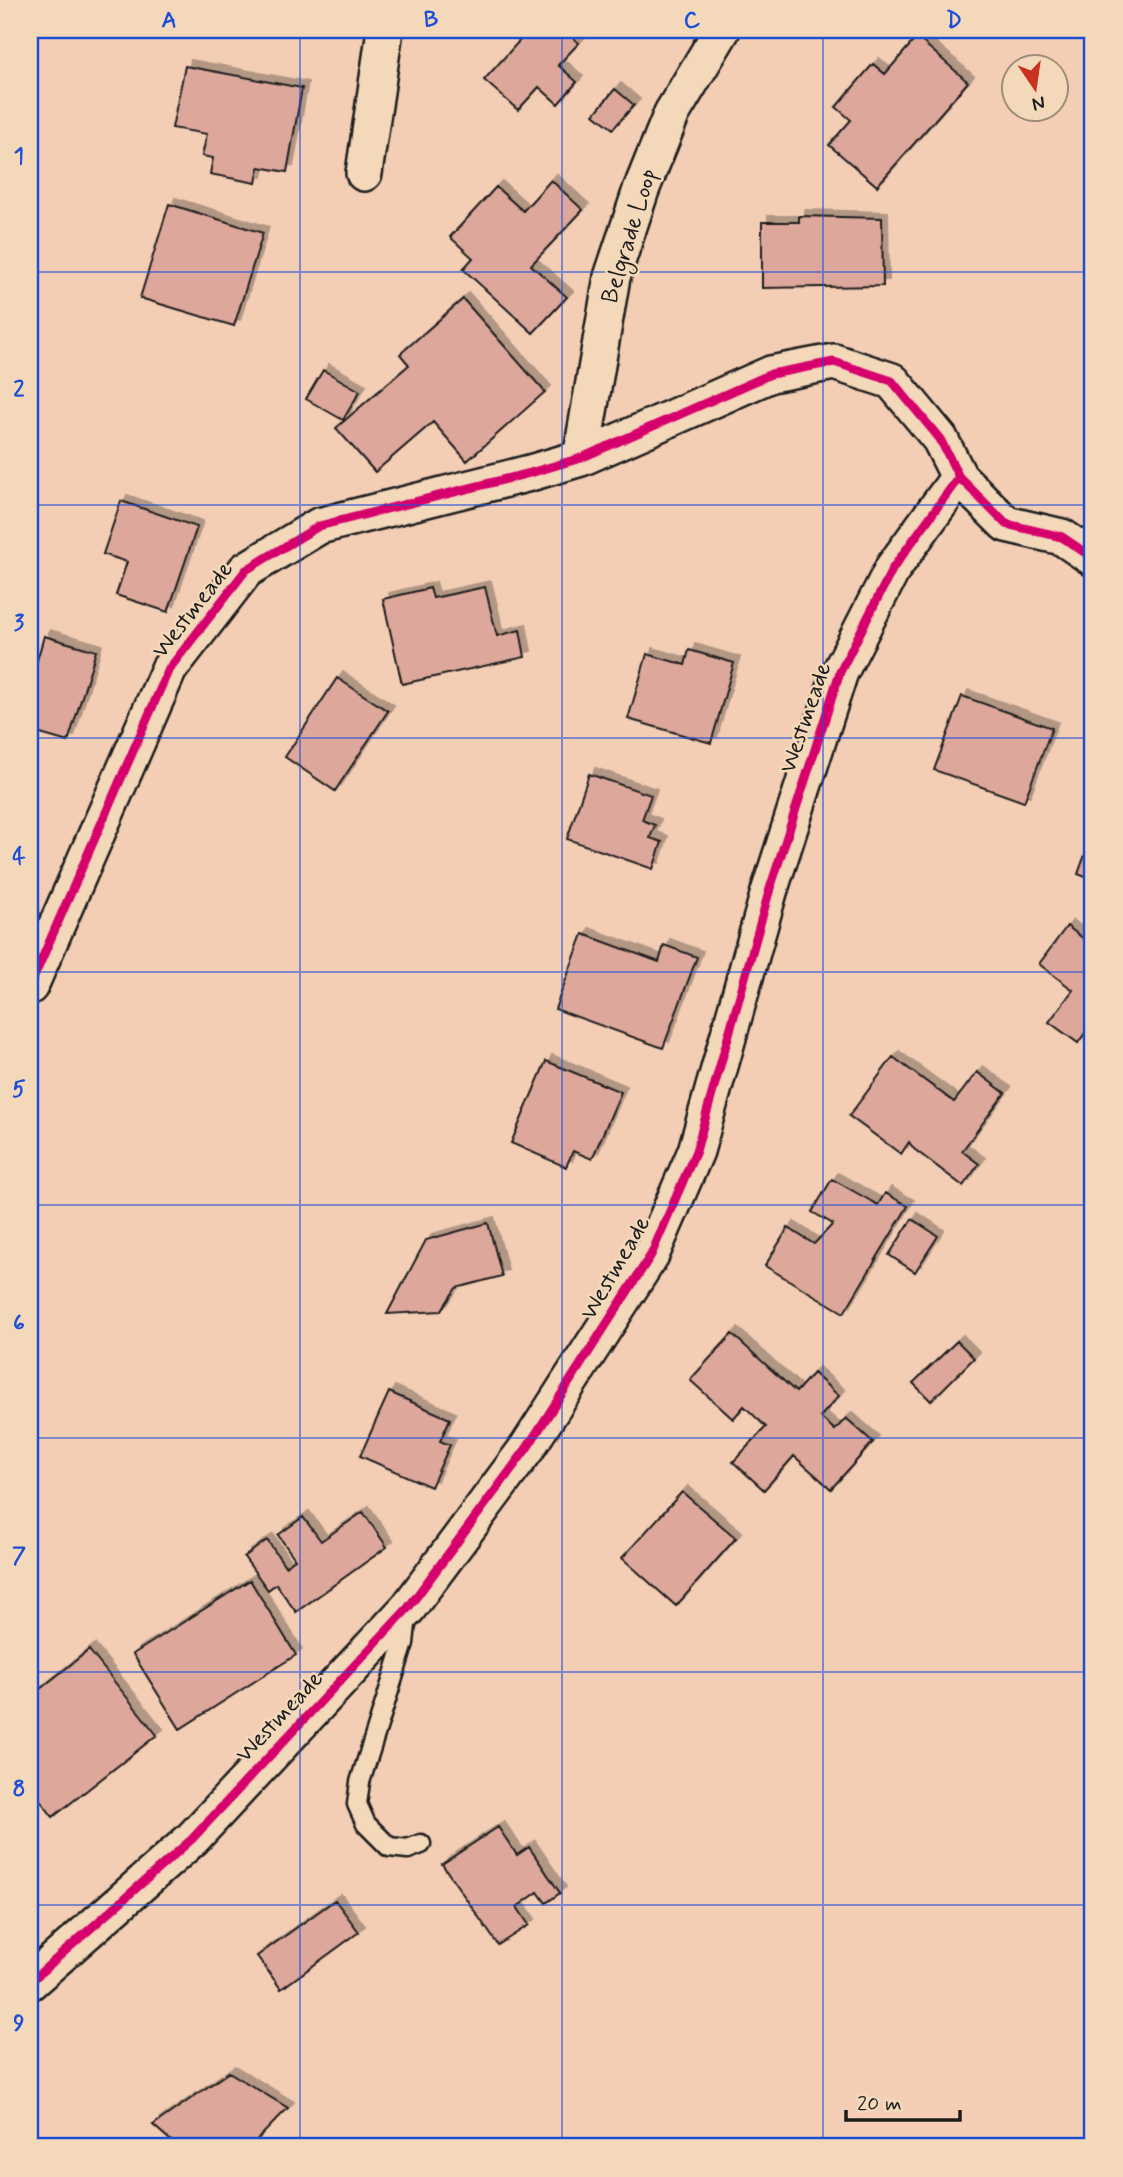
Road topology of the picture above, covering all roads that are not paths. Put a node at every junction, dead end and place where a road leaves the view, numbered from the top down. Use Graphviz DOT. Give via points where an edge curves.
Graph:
graph roads {
  1 [pos="385,30"];
  2 [pos="722,30"];
  3 [pos="364,173"];
  4 [pos="581,458"];
  5 [pos="959,477"];
  6 [pos="1093,558"];
  7 [pos="30,986"];
  8 [pos="408,1608"];
  9 [pos="421,1844"];
  10 [pos="30,1982"];
  1 -- 3 [label="street"];
  2 -- 4 [label="street, Belgrade Loop" via="672,113 612,276"];
  4 -- 5 [label="street, Westmeade" via="771,374 834,362 891,381 940,439"];
  4 -- 7 [label="street, Westmeade" via="319,526 246,570 169,669"];
  5 -- 6 [label="street" via="1006,524 1062,537"];
  5 -- 8 [label="street, Westmeade" via="893,568 840,672 769,892 696,1151 651,1255 527,1448"];
  8 -- 9 [label="lane" via="404,1643 357,1804 366,1824 389,1847 408,1849"];
  8 -- 10 [label="street, Westmeade" via="192,1839"];
}
